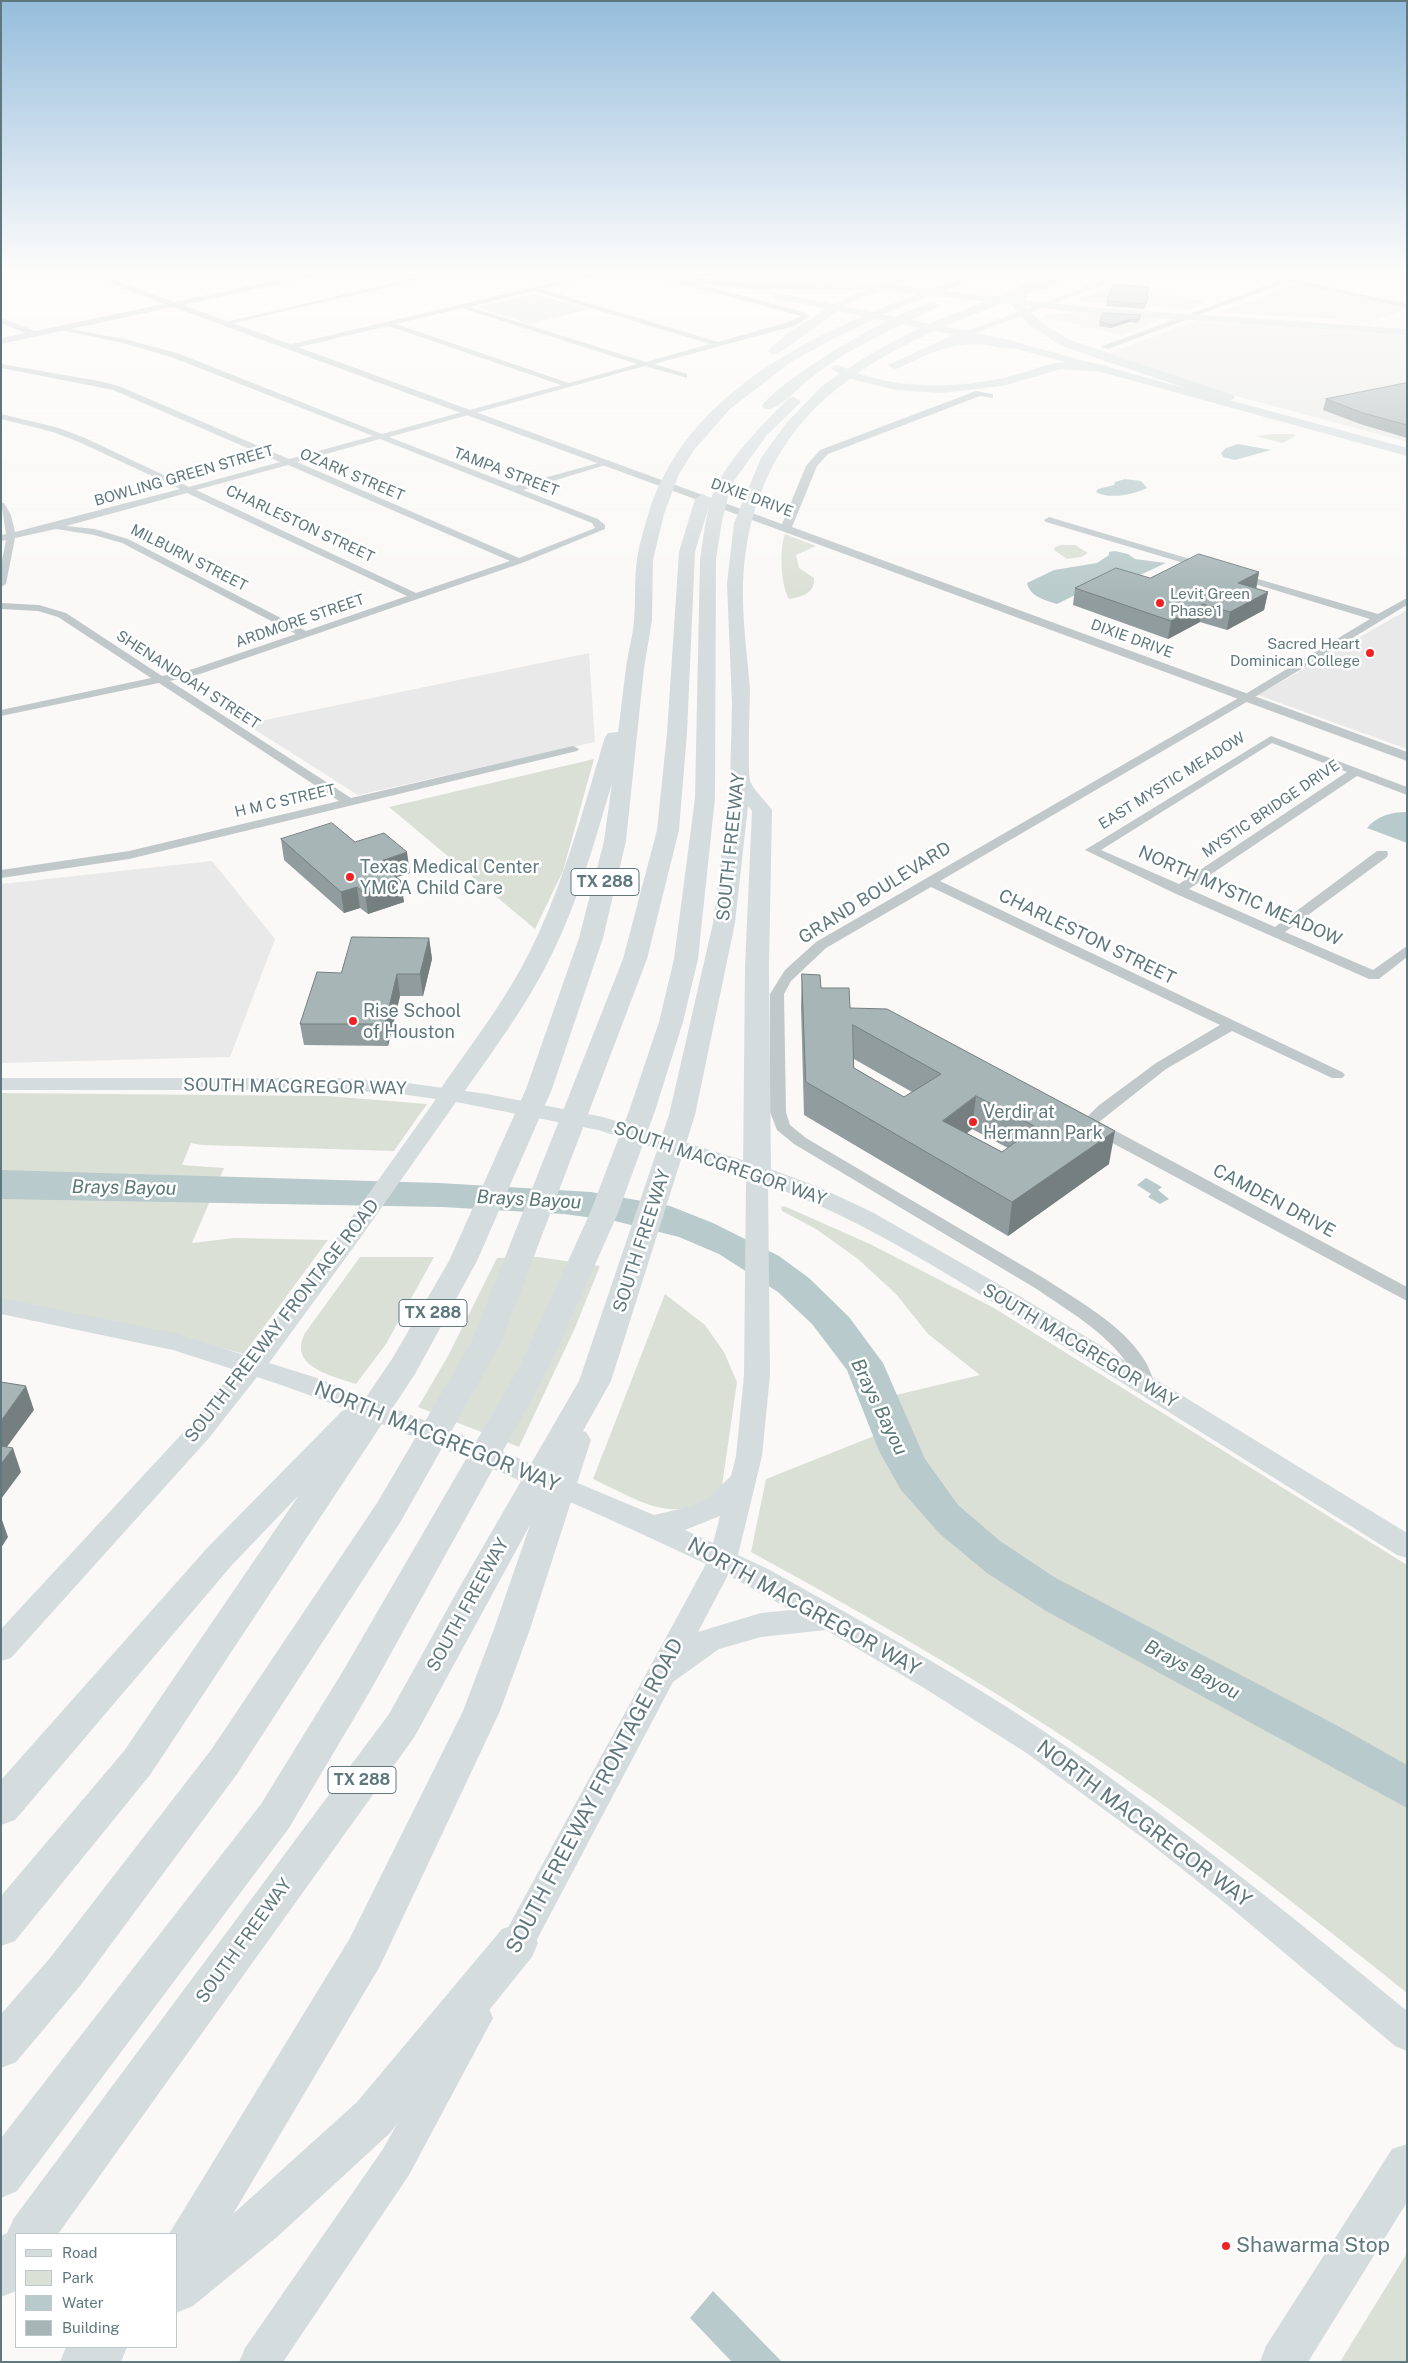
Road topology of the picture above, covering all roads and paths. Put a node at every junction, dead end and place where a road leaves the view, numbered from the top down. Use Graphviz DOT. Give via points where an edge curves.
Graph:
graph roads {
  1 [pos="92,382"];
  2 [pos="243,382"];
  3 [pos="388,382"];
  4 [pos="561,382"];
  5 [pos="579,382"];
  6 [pos="745,382"];
  7 [pos="756,382"];
  8 [pos="796,382"];
  9 [pos="813,382"];
  10 [pos="837,382"];
  11 [pos="862,382"];
  12 [pos="882,382"];
  13 [pos="1000,382"];
  14 [pos="1152,382"];
  15 [pos="1167,382"];
  16 [pos="1182,382"];
  17 [pos="569,385"];
  18 [pos="990,396"];
  19 [pos="1228,398"];
  20 [pos="725,406"];
  21 [pos="469,412"];
  22 [pos="1,416"];
  23 [pos="792,425"];
  24 [pos="380,437"];
  25 [pos="1407,446"];
  26 [pos="1407,452"];
  27 [pos="286,462"];
  28 [pos="606,462"];
  29 [pos="187,489"];
  30 [pos="513,490"];
  31 [pos="1,505"];
  32 [pos="1050,520"];
  33 [pos="782,526"];
  34 [pos="52,527"];
  35 [pos="600,528"];
  36 [pos="12,536"];
  37 [pos="1,538"];
  38 [pos="519,561"];
  39 [pos="1,584"];
  40 [pos="417,597"];
  41 [pos="1407,601"];
  42 [pos="1,606"];
  43 [pos="1379,618"];
  44 [pos="306,635"];
  45 [pos="635,668"];
  46 [pos="162,680"];
  47 [pos="1246,698"];
  48 [pos="1,713"];
  49 [pos="573,749"];
  50 [pos="1407,757"];
  51 [pos="1356,771"];
  52 [pos="740,783"];
  53 [pos="1407,791"];
  54 [pos="350,803"];
  55 [pos="1090,850"];
  56 [pos="1382,854"];
  57 [pos="1,874"];
  58 [pos="929,881"];
  59 [pos="1179,890"];
  60 [pos="1276,932"];
  61 [pos="1407,950"];
  62 [pos="1229,1026"];
  63 [pos="1337,1075"];
  64 [pos="1,1084"];
  65 [pos="450,1094"];
  66 [pos="756,1184"];
  67 [pos="1407,1294"];
  68 [pos="1,1306"];
  69 [pos="252,1365"];
  70 [pos="404,1366"];
  71 [pos="595,1381"];
  72 [pos="1147,1386"];
  73 [pos="746,1467"];
  74 [pos="652,1526"];
  75 [pos="1407,1547"];
  76 [pos="723,1559"];
  77 [pos="830,1618"];
  78 [pos="1,1649"];
  79 [pos="659,1675"];
  80 [pos="9,1799"];
  81 [pos="1,1927"];
  82 [pos="518,1943"];
  83 [pos="1407,2034"];
  84 [pos="1,2047"];
  85 [pos="1407,2164"];
  86 [pos="1,2175"];
  87 [pos="31,2233"];
  88 [pos="15,2254"];
  89 [pos="178,2263"];
  90 [pos="1,2274"];
  91 [pos="178,2287"];
  92 [pos="102,2348"];
  93 [pos="117,2348"];
  94 [pos="84,2362"];
  95 [pos="107,2362"];
  96 [pos="259,2362"];
  97 [pos="1282,2362"];
  1 -- 27 [label="street, OZARK STREET" via="107,385"];
  2 -- 24 [label="street, TAMPA STREET"];
  3 -- 21 [label="street, DIXIE DRIVE"];
  4 -- 17 [label="street"];
  5 -- 17 [label="street, BOWLING GREEN STREET"];
  6 -- 20 [label="highway"];
  7 -- 20 [label="highway, TX 288"];
  8 -- 84 [label="highway" via="744,431 708,482 687,552 668,830 635,960 486,1343 389,1512 224,1762 71,1964"];
  9 -- 86 [label="highway" via="762,432 724,485 708,559 705,798 686,959 671,1022 642,1112 604,1213 535,1366 356,1682 275,1816"];
  10 -- 23 [label="highway, SOUTH FREEWAY / TX 288"];
  11 -- 23 [label="highway"];
  12 -- 13 [label="highway" via="925,388 972,387"];
  14 -- 26 [label="main road"];
  15 -- 19 [label="main road"];
  16 -- 19 [label="highway"];
  17 -- 21 [label="street, BOWLING GREEN STREET"];
  18 -- 33 [label="street" via="979,393 819,455 792,519"];
  19 -- 25 [label="main road"];
  20 -- 45 [label="highway, TX 288" via="688,448 672,474 656,514 645,560 643,620"];
  21 -- 24 [label="street, BOWLING GREEN STREET"];
  21 -- 28 [label="street, DIXIE DRIVE"];
  22 -- 29 [label="street, CHARLESTON STREET" via="82,440"];
  23 -- 52 [label="highway, SOUTH FREEWAY / TX 288" via="766,461 742,523 735,583 742,704"];
  24 -- 27 [label="street, BOWLING GREEN STREET"];
  24 -- 30 [label="street, TAMPA STREET"];
  27 -- 29 [label="street, BOWLING GREEN STREET"];
  27 -- 38 [label="street, OZARK STREET"];
  28 -- 30 [label="street"];
  28 -- 33 [label="street, DIXIE DRIVE"];
  29 -- 34 [label="street, BOWLING GREEN STREET"];
  29 -- 40 [label="street, CHARLESTON STREET"];
  30 -- 35 [label="street, TAMPA STREET" via="595,521"];
  31 -- 36 [label="street"];
  32 -- 43 [label="street"];
  33 -- 47 [label="street, DIXIE DRIVE"];
  34 -- 36 [label="street, BOWLING GREEN STREET"];
  34 -- 44 [label="street, MILBURN STREET" via="95,532 125,541"];
  35 -- 38 [label="street, ARDMORE STREET"];
  36 -- 37 [label="street, BOWLING GREEN STREET"];
  36 -- 39 [label="street"];
  38 -- 40 [label="street, ARDMORE STREET"];
  40 -- 44 [label="street, ARDMORE STREET"];
  41 -- 43 [label="street, GRAND BOULEVARD"];
  42 -- 46 [label="street, SHENANDOAH STREET" via="39,608 62,615"];
  43 -- 47 [label="street, GRAND BOULEVARD"];
  44 -- 46 [label="street, ARDMORE STREET"];
  45 -- 65 [label="highway" via="580,859 545,944 505,1013"];
  45 -- 70 [label="highway, TX 288" via="615,841 591,938 539,1088 463,1261"];
  46 -- 48 [label="street, ARDMORE STREET"];
  46 -- 54 [label="street, SHENANDOAH STREET"];
  47 -- 50 [label="street, DIXIE DRIVE"];
  47 -- 58 [label="street, GRAND BOULEVARD"];
  49 -- 54 [label="street, H M C STREET"];
  51 -- 53 [label="street"];
  51 -- 55 [label="street, EAST MYSTIC MEADOW" via="1271,739"];
  51 -- 59 [label="street, MYSTIC BRIDGE DRIVE"];
  52 -- 66 [label="highway" via="762,810"];
  52 -- 71 [label="highway, SOUTH FREEWAY / TX 288" via="724,923 682,1115"];
  54 -- 57 [label="street, H M C STREET" via="129,854"];
  55 -- 59 [label="street, NORTH MYSTIC MEADOW"];
  56 -- 60 [label="street"];
  58 -- 62 [label="street, CHARLESTON STREET"];
  58 -- 72 [label="street, GRAND BOULEVARD" via="821,946 782,982 777,994 778,1112 783,1127 815,1150 1078,1309 1113,1336 1136,1361"];
  59 -- 60 [label="street, NORTH MYSTIC MEADOW"];
  60 -- 61 [label="street, NORTH MYSTIC MEADOW" via="1374,976"];
  62 -- 63 [label="street, CHARLESTON STREET"];
  62 -- 67 [label="street, CAMDEN DRIVE" via="1161,1066 1091,1121 1096,1128 1123,1143"];
  64 -- 65 [label="main road, SOUTH MACGREGOR WAY" via="334,1084"];
  65 -- 66 [label="main road, SOUTH MACGREGOR WAY" via="604,1124 713,1158"];
  65 -- 69 [label="main road, SOUTH FREEWAY FRONTAGE ROAD" via="319,1280"];
  66 -- 72 [label="main road, SOUTH MACGREGOR WAY" via="813,1193 864,1217"];
  66 -- 73 [label="main road, SOUTH FREEWAY FRONTAGE ROAD" via="757,1375"];
  68 -- 69 [label="main road, NORTH MACGREGOR WAY" via="175,1342"];
  69 -- 74 [label="main road, NORTH MACGREGOR WAY" via="473,1450"];
  69 -- 78 [label="main road, SOUTH FREEWAY FRONTAGE ROAD" via="200,1431"];
  70 -- 80 [label="highway" via="220,1556"];
  70 -- 81 [label="highway, TX 288" via="136,1763"];
  71 -- 87 [label="highway, SOUTH FREEWAY / TX 288" via="402,1725"];
  71 -- 89 [label="highway" via="512,1629 480,1710 364,1952"];
  72 -- 75 [label="main road, SOUTH MACGREGOR WAY"];
  73 -- 74 [label="main road" via="724,1502 702,1515"];
  73 -- 76 [label="main road, SOUTH FREEWAY FRONTAGE ROAD"];
  74 -- 76 [label="main road, NORTH MACGREGOR WAY"];
  76 -- 77 [label="main road, NORTH MACGREGOR WAY"];
  76 -- 79 [label="main road, SOUTH FREEWAY FRONTAGE ROAD"];
  77 -- 79 [label="main road" via="761,1625 710,1640"];
  77 -- 83 [label="main road, NORTH MACGREGOR WAY" via="1032,1740 1154,1828 1262,1912"];
  79 -- 82 [label="main road, SOUTH FREEWAY FRONTAGE ROAD"];
  82 -- 91 [label="highway" via="373,2118 261,2221"];
  82 -- 96 [label="main road, SOUTH FREEWAY FRONTAGE ROAD" via="396,2162"];
  85 -- 97 [label="main road"];
  88 -- 90 [label="highway"];
  92 -- 94 [label="highway"];
  93 -- 95 [label="highway"];
}
